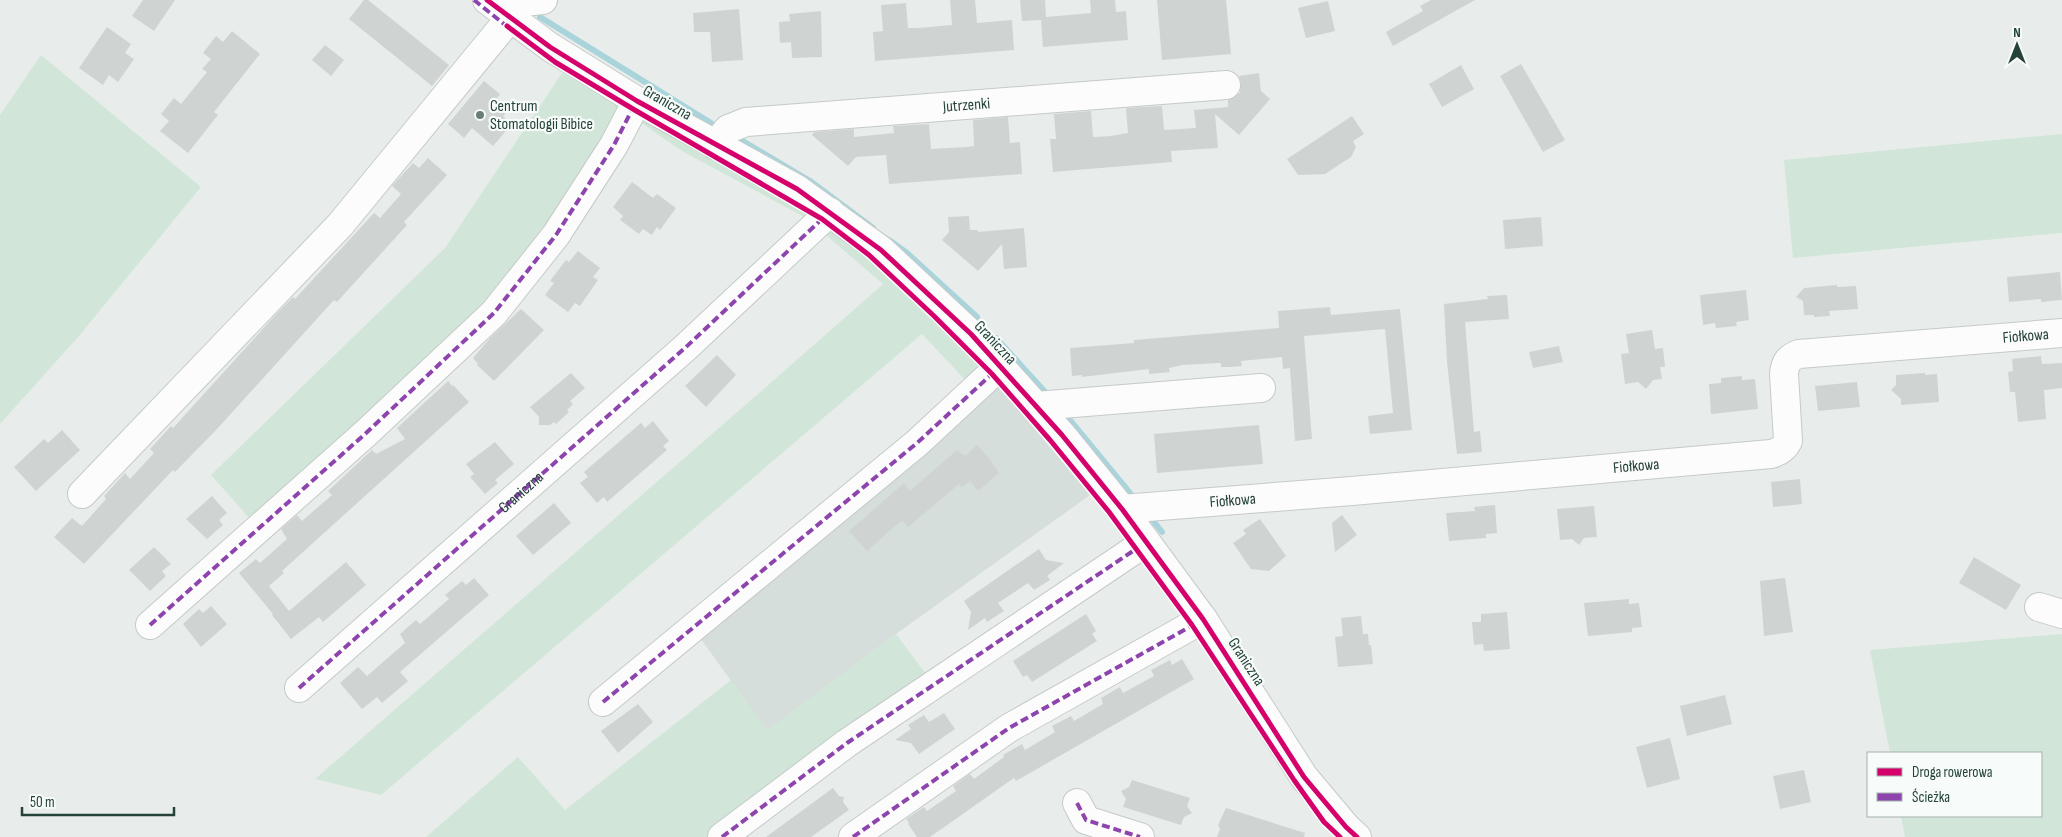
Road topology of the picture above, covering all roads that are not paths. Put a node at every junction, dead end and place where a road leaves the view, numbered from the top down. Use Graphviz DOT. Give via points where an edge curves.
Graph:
graph roads {
  1 [pos="487,0"];
  2 [pos="543,0"];
  3 [pos="506,9"];
  4 [pos="1226,85"];
  5 [pos="637,100"];
  6 [pos="714,145"];
  7 [pos="830,212"];
  8 [pos="2062,333"];
  9 [pos="1000,366"];
  10 [pos="1260,388"];
  11 [pos="1036,406"];
  12 [pos="82,494"];
  13 [pos="1122,508"];
  14 [pos="1146,542"];
  15 [pos="1203,619"];
  16 [pos="150,625"];
  17 [pos="299,688"];
  18 [pos="603,702"];
  19 [pos="1077,803"];
  20 [pos="722,837"];
  21 [pos="853,837"];
  22 [pos="1140,837"];
  23 [pos="1357,837"];
  1 -- 3 [label="street, Graniczna"];
  2 -- 3 [label="street" via="523,2"];
  3 -- 5 [label="street, Graniczna" via="550,46"];
  3 -- 12 [label="street" via="340,225"];
  4 -- 6 [label="street, Jutrzenki" via="746,122 728,129"];
  5 -- 6 [label="street, Graniczna"];
  5 -- 16 [label="street" via="614,145 556,235 494,313 365,434"];
  6 -- 7 [label="street, Graniczna" via="797,189"];
  7 -- 9 [label="street, Graniczna" via="881,250 971,334"];
  7 -- 17 [label="street, Graniczna" via="685,348"];
  8 -- 13 [label="street, Fiołkowa" via="1799,354 1784,366 1788,441 1778,452 1352,491"];
  9 -- 11 [label="street, Graniczna"];
  9 -- 18 [label="street, Graniczna" via="917,443"];
  10 -- 11 [label="street"];
  11 -- 13 [label="street, Graniczna"];
  13 -- 14 [label="street, Graniczna"];
  14 -- 15 [label="street, Graniczna"];
  14 -- 20 [label="street" via="847,743"];
  15 -- 21 [label="street" via="1009,728"];
  15 -- 23 [label="street, Graniczna" via="1304,777"];
  19 -- 22 [label="street" via="1086,820"];
}
